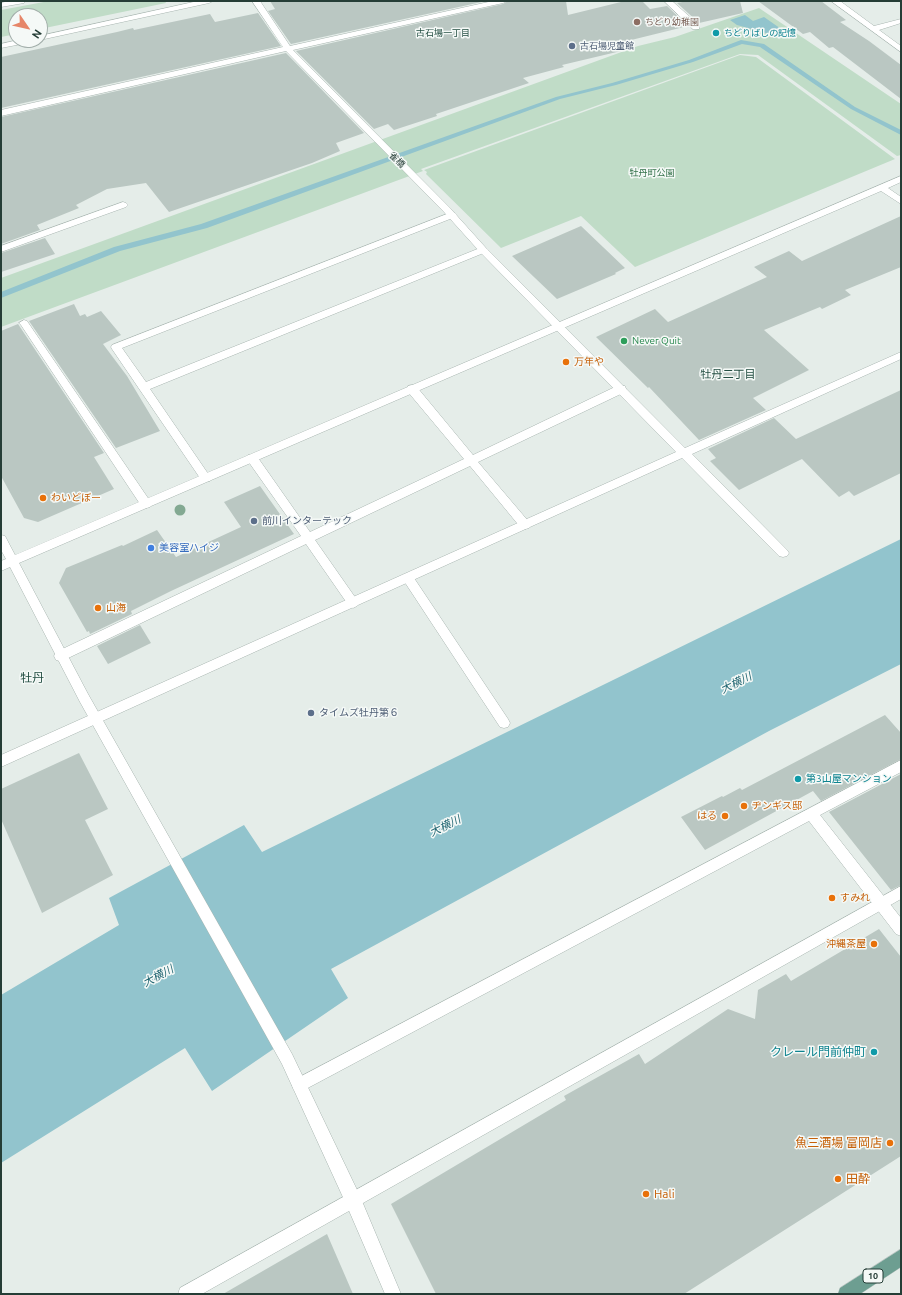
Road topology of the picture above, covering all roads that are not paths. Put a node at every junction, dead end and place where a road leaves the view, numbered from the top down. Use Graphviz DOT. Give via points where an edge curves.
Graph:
graph roads {
  1 [pos="21,1"];
  2 [pos="209,1"];
  3 [pos="256,1"];
  4 [pos="503,1"];
  5 [pos="668,1"];
  6 [pos="835,1"];
  7 [pos="181,4"];
  8 [pos="1,5"];
  9 [pos="901,21"];
  10 [pos="696,27"];
  11 [pos="873,29"];
  12 [pos="48,36"];
  13 [pos="288,49"];
  14 [pos="901,50"];
  15 [pos="1,114"];
  16 [pos="901,179"];
  17 [pos="881,187"];
  18 [pos="901,201"];
  19 [pos="123,205"];
  20 [pos="452,216"];
  21 [pos="2,247"];
  22 [pos="483,250"];
  23 [pos="24,323"];
  24 [pos="559,326"];
  25 [pos="901,355"];
  26 [pos="144,387"];
  27 [pos="412,389"];
  28 [pos="621,389"];
  29 [pos="685,453"];
  30 [pos="252,458"];
  31 [pos="471,460"];
  32 [pos="206,478"];
  33 [pos="146,504"];
  34 [pos="525,525"];
  35 [pos="308,538"];
  36 [pos="1,539"];
  37 [pos="783,553"];
  38 [pos="13,561"];
  39 [pos="1,566"];
  40 [pos="408,578"];
  41 [pos="353,603"];
  42 [pos="60,656"];
  43 [pos="95,720"];
  44 [pos="504,723"];
  45 [pos="1,761"];
  46 [pos="901,766"];
  47 [pos="811,814"];
  48 [pos="901,892"];
  49 [pos="881,903"];
  50 [pos="901,929"];
  51 [pos="299,1085"];
  52 [pos="353,1200"];
  53 [pos="901,1257"];
  54 [pos="186,1294"];
  55 [pos="393,1294"];
  56 [pos="846,1294"];
  1 -- 8 [label="street"];
  2 -- 7 [label="street"];
  3 -- 13 [label="street, 雀橋"];
  4 -- 13 [label="street"];
  5 -- 10 [label="street"];
  6 -- 11 [label="street"];
  7 -- 12 [label="street"];
  9 -- 11 [label="street"];
  11 -- 14 [label="street"];
  13 -- 15 [label="street"];
  13 -- 20 [label="street, 雀橋"];
  16 -- 17 [label="street"];
  17 -- 18 [label="street"];
  17 -- 24 [label="street"];
  19 -- 21 [label="street"];
  20 -- 22 [label="street, 雀橋"];
  20 -- 26 [label="street" via="116,347"];
  22 -- 24 [label="street, 雀橋"];
  22 -- 26 [label="street"];
  23 -- 33 [label="street"];
  24 -- 27 [label="street"];
  24 -- 28 [label="street, 雀橋"];
  25 -- 29 [label="street"];
  26 -- 32 [label="street"];
  27 -- 30 [label="street"];
  27 -- 31 [label="street"];
  28 -- 29 [label="street, 雀橋"];
  28 -- 31 [label="street"];
  29 -- 34 [label="street"];
  29 -- 37 [label="street, 雀橋"];
  30 -- 32 [label="street"];
  30 -- 35 [label="street"];
  31 -- 34 [label="street"];
  31 -- 35 [label="street"];
  32 -- 33 [label="street"];
  33 -- 38 [label="street"];
  34 -- 40 [label="street"];
  35 -- 41 [label="street"];
  35 -- 42 [label="street"];
  36 -- 38 [label="street"];
  38 -- 39 [label="street"];
  38 -- 42 [label="street"];
  40 -- 41 [label="street"];
  40 -- 44 [label="street"];
  41 -- 43 [label="street"];
  42 -- 43 [label="street"];
  43 -- 45 [label="street"];
  43 -- 51 [label="street" via="171,851"];
  46 -- 47 [label="street"];
  47 -- 49 [label="street"];
  47 -- 51 [label="street"];
  48 -- 49 [label="street"];
  49 -- 50 [label="street"];
  49 -- 52 [label="street"];
  51 -- 52 [label="street"];
  52 -- 54 [label="street"];
  52 -- 55 [label="street"];
  53 -- 56 [label="main road, 10"];
}
